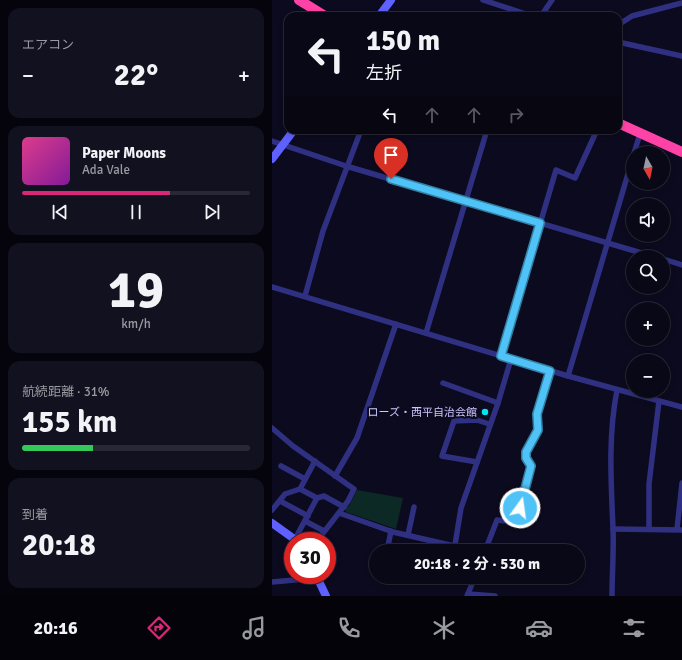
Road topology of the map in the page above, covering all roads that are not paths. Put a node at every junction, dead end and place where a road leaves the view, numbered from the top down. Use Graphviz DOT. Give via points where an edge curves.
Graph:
graph roads {
  1 [pos="299,0"];
  2 [pos="391,0"];
  3 [pos="483,0"];
  4 [pos="552,0"];
  5 [pos="682,3"];
  6 [pos="318,12"];
  7 [pos="382,12"];
  8 [pos="520,12"];
  9 [pos="544,12"];
  10 [pos="622,22"];
  11 [pos="622,43"];
  12 [pos="682,56"];
  13 [pos="622,125"];
  14 [pos="291,134"];
  15 [pos="359,134"];
  16 [pos="486,134"];
  17 [pos="595,134"];
  18 [pos="640,134"];
  19 [pos="272,141"];
  20 [pos="283,144"];
  21 [pos="636,146"];
  22 [pos="682,152"];
  23 [pos="272,159"];
  24 [pos="346,166"];
  25 [pos="626,181"];
  26 [pos="465,201"];
  27 [pos="540,223"];
  28 [pos="608,243"];
  29 [pos="632,250"];
  30 [pos="670,261"];
  31 [pos="682,265"];
  32 [pos="272,287"];
  33 [pos="305,296"];
  34 [pos="396,324"];
  35 [pos="426,333"];
  36 [pos="501,356"];
  37 [pos="511,359"];
  38 [pos="550,371"];
  39 [pos="568,376"];
  40 [pos="443,383"];
  41 [pos="617,390"];
  42 [pos="659,401"];
  43 [pos="498,403"];
  44 [pos="682,407"];
  45 [pos="489,424"];
  46 [pos="272,428"];
  47 [pos="315,462"];
  48 [pos="477,462"];
  49 [pos="281,466"];
  50 [pos="335,476"];
  51 [pos="305,479"];
  52 [pos="682,483"];
  53 [pos="300,489"];
  54 [pos="317,498"];
  55 [pos="280,501"];
  56 [pos="344,507"];
  57 [pos="414,507"];
  58 [pos="272,510"];
  59 [pos="339,513"];
  60 [pos="306,519"];
  61 [pos="272,523"];
  62 [pos="613,528"];
  63 [pos="649,529"];
  64 [pos="680,530"];
  65 [pos="391,531"];
  66 [pos="285,532"];
  67 [pos="300,532"];
  68 [pos="324,532"];
  69 [pos="408,535"];
  70 [pos="388,544"];
  71 [pos="440,544"];
  72 [pos="455,544"];
  73 [pos="488,544"];
  74 [pos="284,581"];
  75 [pos="272,582"];
  76 [pos="320,584"];
  77 [pos="472,584"];
  78 [pos="468,595"];
  79 [pos="326,596"];
  80 [pos="495,596"];
  81 [pos="612,596"];
  1 -- 6 [label="highway"];
  2 -- 7 [label="street"];
  3 -- 8 [label="street"];
  4 -- 9 [label="street"];
  5 -- 10 [label="street" via="632,16"];
  11 -- 12 [label="street"];
  13 -- 18 [label="highway"];
  14 -- 20 [label="street"];
  15 -- 24 [label="street"];
  16 -- 26 [label="street"];
  17 -- 27 [label="street" via="575,178 556,170"];
  18 -- 21 [label="street"];
  18 -- 22 [label="highway"];
  19 -- 20 [label="street"];
  20 -- 23 [label="street"];
  20 -- 24 [label="street"];
  24 -- 26 [label="street"];
  24 -- 33 [label="street" via="323,231"];
  25 -- 28 [label="street"];
  26 -- 27 [label="street"];
  26 -- 35 [label="street"];
  27 -- 28 [label="street"];
  27 -- 36 [label="street"];
  28 -- 29 [label="street"];
  28 -- 39 [label="street"];
  30 -- 31 [label="street"];
  32 -- 33 [label="street"];
  33 -- 34 [label="street"];
  34 -- 35 [label="street"];
  34 -- 50 [label="street" via="357,438"];
  35 -- 36 [label="street"];
  36 -- 37 [label="street"];
  37 -- 38 [label="street"];
  37 -- 43 [label="street"];
  38 -- 39 [label="street"];
  38 -- 73 [label="street" via="537,414 538,430 526,452 526,458 531,466 516,522 497,520"];
  39 -- 41 [label="street"];
  40 -- 43 [label="street"];
  41 -- 42 [label="street"];
  41 -- 62 [label="street" via="612,416 610,474"];
  42 -- 44 [label="street"];
  42 -- 63 [label="street" via="649,484"];
  43 -- 45 [label="street"];
  45 -- 48 [label="street"];
  45 -- 48 [label="street" via="477,420 454,421 442,456"];
  46 -- 47 [label="street"];
  47 -- 50 [label="street"];
  47 -- 51 [label="street"];
  48 -- 72 [label="street" via="461,508"];
  49 -- 51 [label="street"];
  50 -- 56 [label="street" via="354,489"];
  51 -- 53 [label="street"];
  52 -- 64 [label="street"];
  53 -- 54 [label="street"];
  53 -- 55 [label="street" via="285,494"];
  54 -- 56 [label="street" via="324,496"];
  54 -- 60 [label="street"];
  55 -- 58 [label="street" via="276,502"];
  55 -- 60 [label="street"];
  56 -- 59 [label="street"];
  57 -- 69 [label="street"];
  59 -- 65 [label="street"];
  59 -- 68 [label="street"];
  60 -- 67 [label="street"];
  60 -- 68 [label="street"];
  61 -- 66 [label="street"];
  62 -- 63 [label="street"];
  62 -- 81 [label="street"];
  63 -- 64 [label="street"];
  65 -- 69 [label="street"];
  65 -- 70 [label="street"];
  69 -- 71 [label="street"];
  74 -- 75 [label="street"];
  76 -- 79 [label="street"];
  77 -- 78 [label="street"];
  78 -- 80 [label="street"];
}
